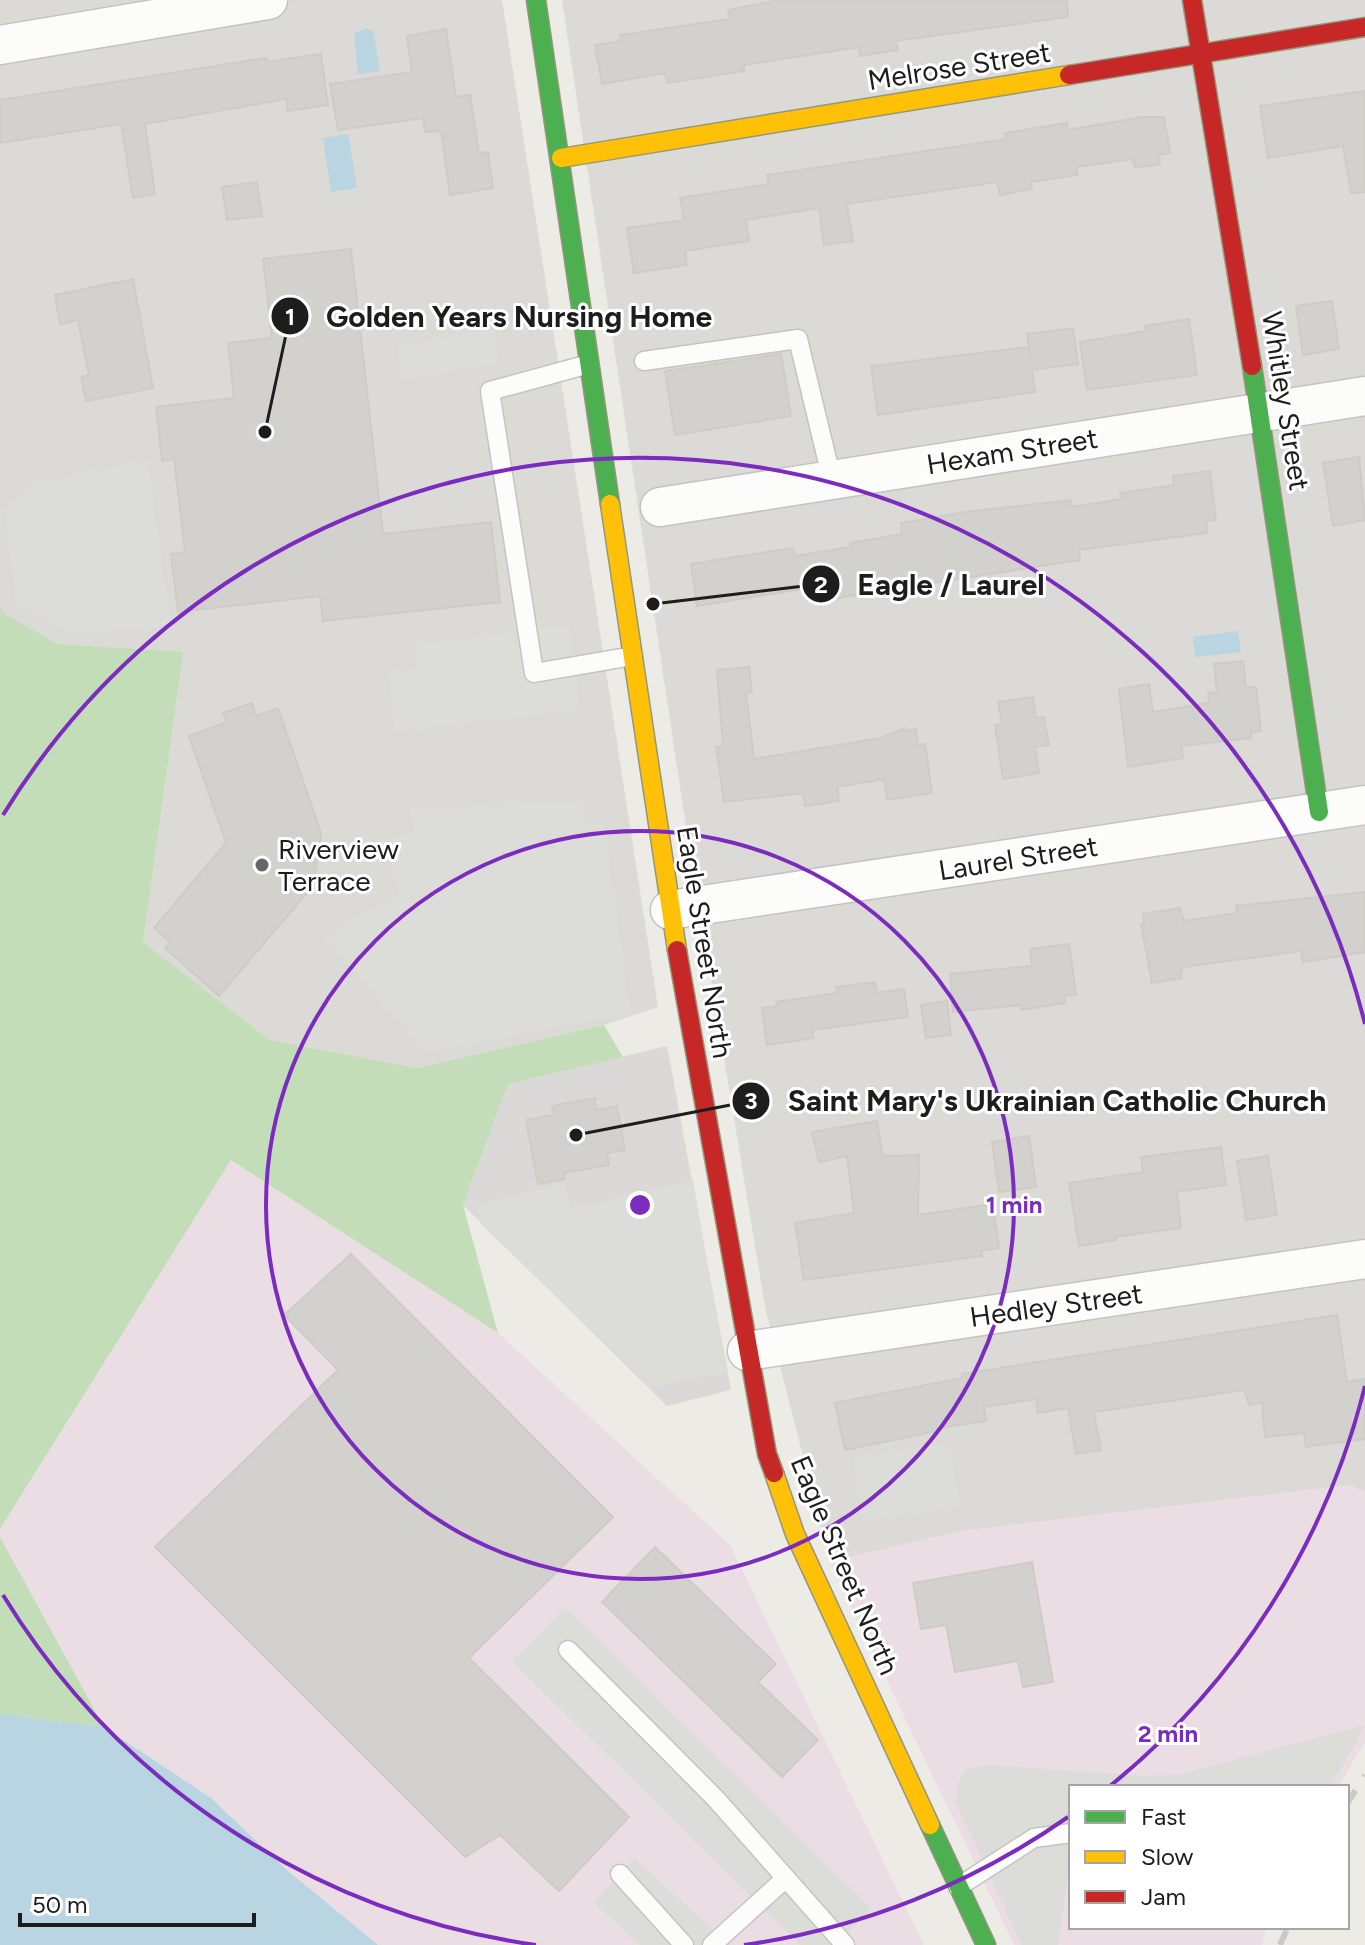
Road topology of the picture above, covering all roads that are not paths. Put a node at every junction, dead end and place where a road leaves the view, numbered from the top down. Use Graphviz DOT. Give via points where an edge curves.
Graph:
graph roads {
  1 [pos="268,0"];
  2 [pos="536,0"];
  3 [pos="1192,0"];
  4 [pos="1365,27"];
  5 [pos="0,45"];
  6 [pos="1202,55"];
  7 [pos="561,158"];
  8 [pos="644,361"];
  9 [pos="592,364"];
  10 [pos="1365,396"];
  11 [pos="1260,412"];
  12 [pos="832,480"];
  13 [pos="660,507"];
  14 [pos="633,656"];
  15 [pos="1365,805"];
  16 [pos="1319,812"];
  17 [pos="670,910"];
  18 [pos="1365,1259"];
  19 [pos="747,1351"];
  20 [pos="568,1650"];
  21 [pos="1069,1833"];
  22 [pos="620,1874"];
  23 [pos="786,1878"];
  24 [pos="958,1887"];
  25 [pos="684,1945"];
  26 [pos="712,1945"];
  27 [pos="845,1945"];
  28 [pos="986,1945"];
  1 -- 5 [label="street"];
  2 -- 7 [label="main road, Eagle Street North"];
  3 -- 6 [label="main road, Whitley Street"];
  4 -- 6 [label="main road, Melrose Street"];
  6 -- 7 [label="main road, Melrose Street"];
  6 -- 11 [label="main road, Whitley Street"];
  7 -- 9 [label="main road, Eagle Street North"];
  8 -- 12 [label="lane" via="798,339"];
  9 -- 14 [label="main road, Eagle Street North"];
  9 -- 14 [label="lane" via="490,391 534,673"];
  10 -- 11 [label="street, Hexam Street"];
  11 -- 12 [label="street, Hexam Street"];
  11 -- 16 [label="main road, Whitley Street"];
  12 -- 13 [label="street, Hexam Street"];
  14 -- 17 [label="main road, Eagle Street North"];
  15 -- 16 [label="street, Laurel Street"];
  16 -- 17 [label="street, Laurel Street"];
  17 -- 19 [label="main road, Eagle Street North"];
  18 -- 19 [label="street, Hedley Street"];
  19 -- 24 [label="main road, Eagle Street North" via="767,1454 795,1534"];
  20 -- 23 [label="lane" via="716,1799"];
  21 -- 24 [label="lane" via="1034,1838"];
  22 -- 25 [label="lane"];
  23 -- 26 [label="lane"];
  23 -- 27 [label="lane"];
  24 -- 28 [label="main road, Eagle Street North"];
}
